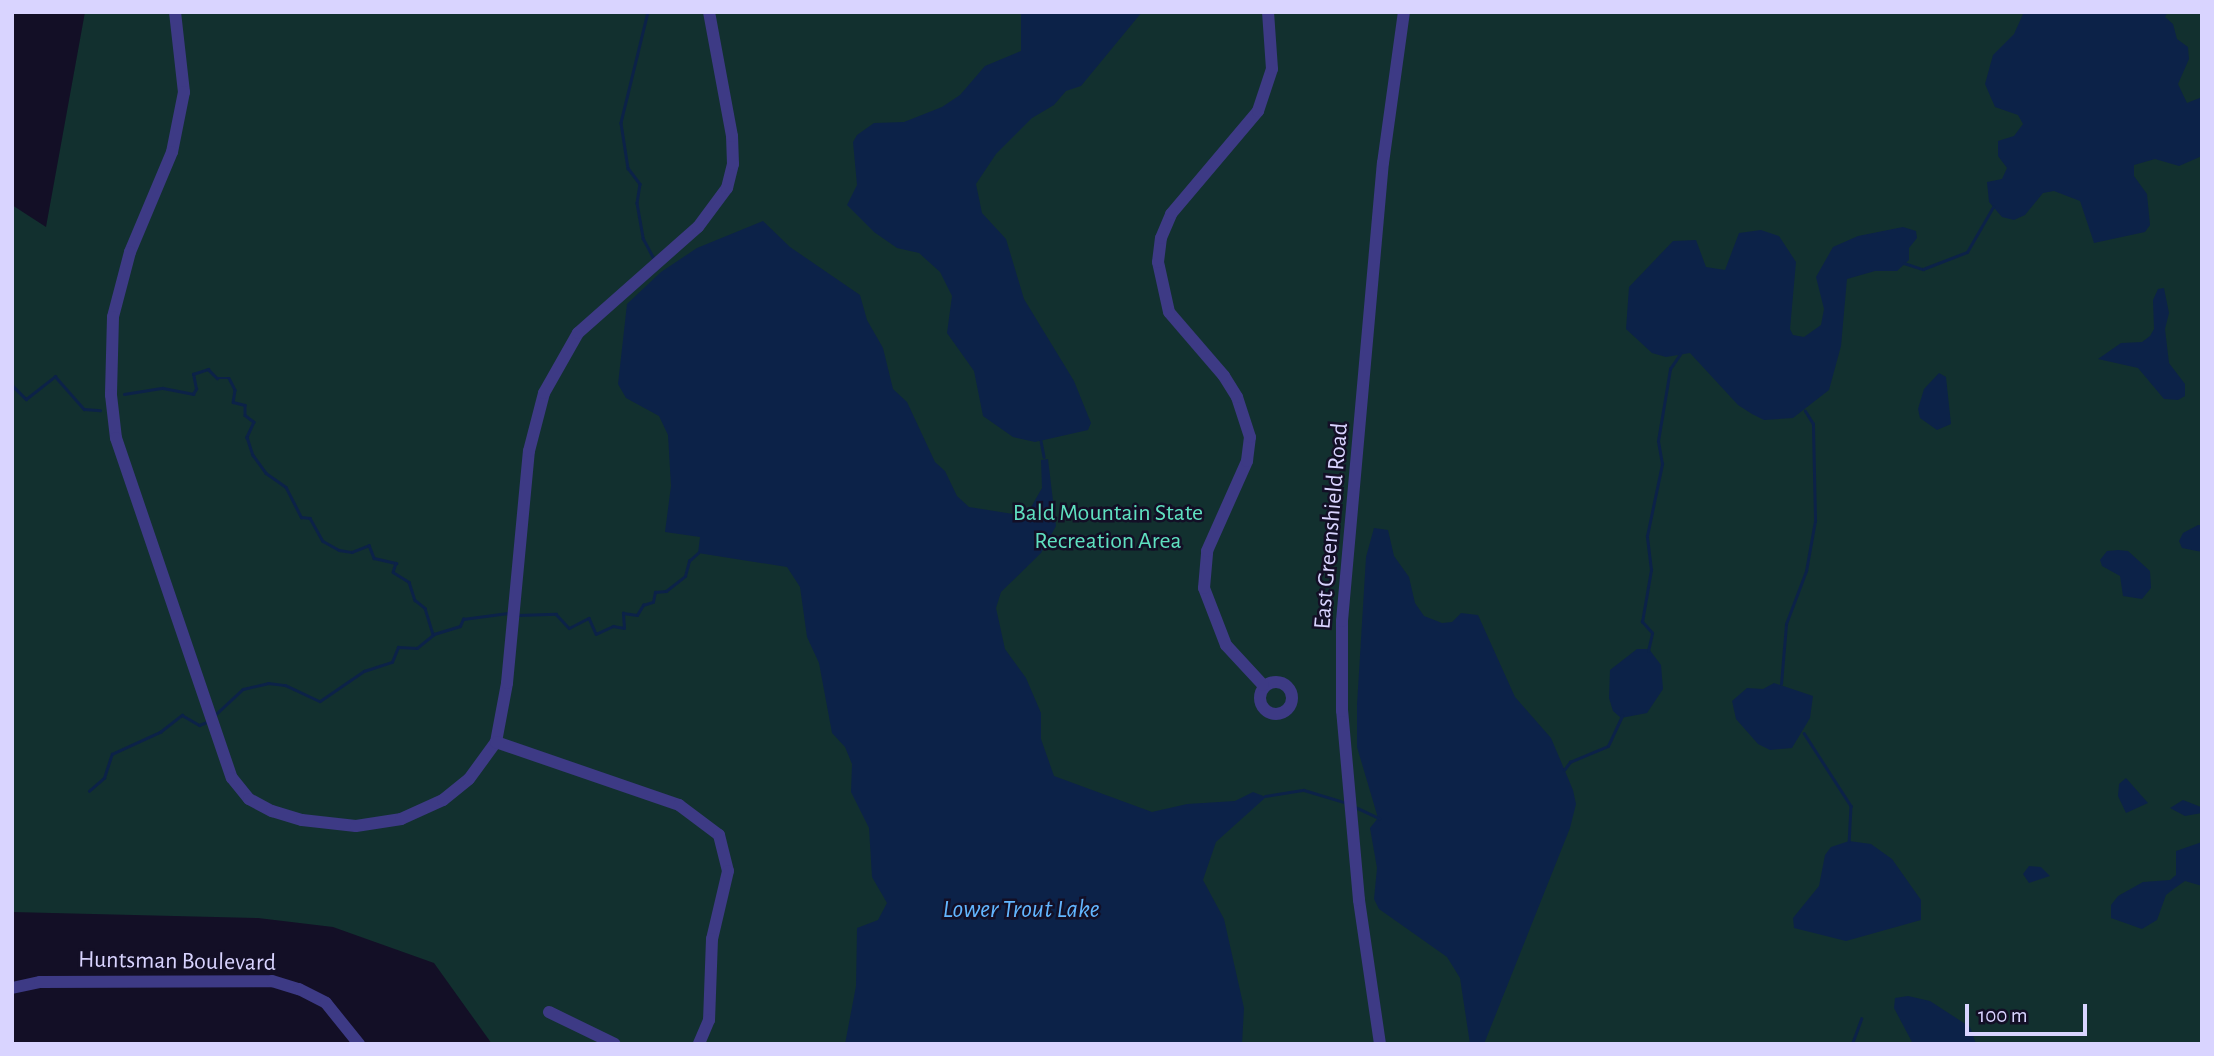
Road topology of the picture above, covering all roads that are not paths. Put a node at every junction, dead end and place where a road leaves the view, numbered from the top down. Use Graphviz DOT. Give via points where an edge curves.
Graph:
graph roads {
  1 [pos="175,12"];
  2 [pos="709,12"];
  3 [pos="1268,12"];
  4 [pos="1404,12"];
  5 [pos="1262,685"];
  6 [pos="496,742"];
  7 [pos="12,988"];
  8 [pos="549,1012"];
  9 [pos="359,1044"];
  10 [pos="615,1044"];
  11 [pos="699,1044"];
  12 [pos="1380,1044"];
  1 -- 6 [label="street" via="184,92 172,152 130,252 113,317 111,395 130,482 232,778 249,799 272,811 302,820 356,826 401,819 443,800 469,779"];
  2 -- 6 [label="street" via="732,136 733,164 727,188 698,227 578,332 544,393 529,451 507,683"];
  3 -- 5 [label="street" via="1272,69 1258,111 1171,214 1158,262 1169,312 1224,376 1237,397 1250,437 1247,461 1207,551 1203,588 1226,645"];
  4 -- 12 [label="street, East Greenshield Road" via="1383,163 1342,621 1342,711 1359,900"];
  6 -- 11 [label="street" via="679,805 719,835 728,871 712,939 709,1020"];
  7 -- 9 [label="street, Huntsman Boulevard" via="40,982 272,981 326,1003"];
  8 -- 10 [label="street"];
}
